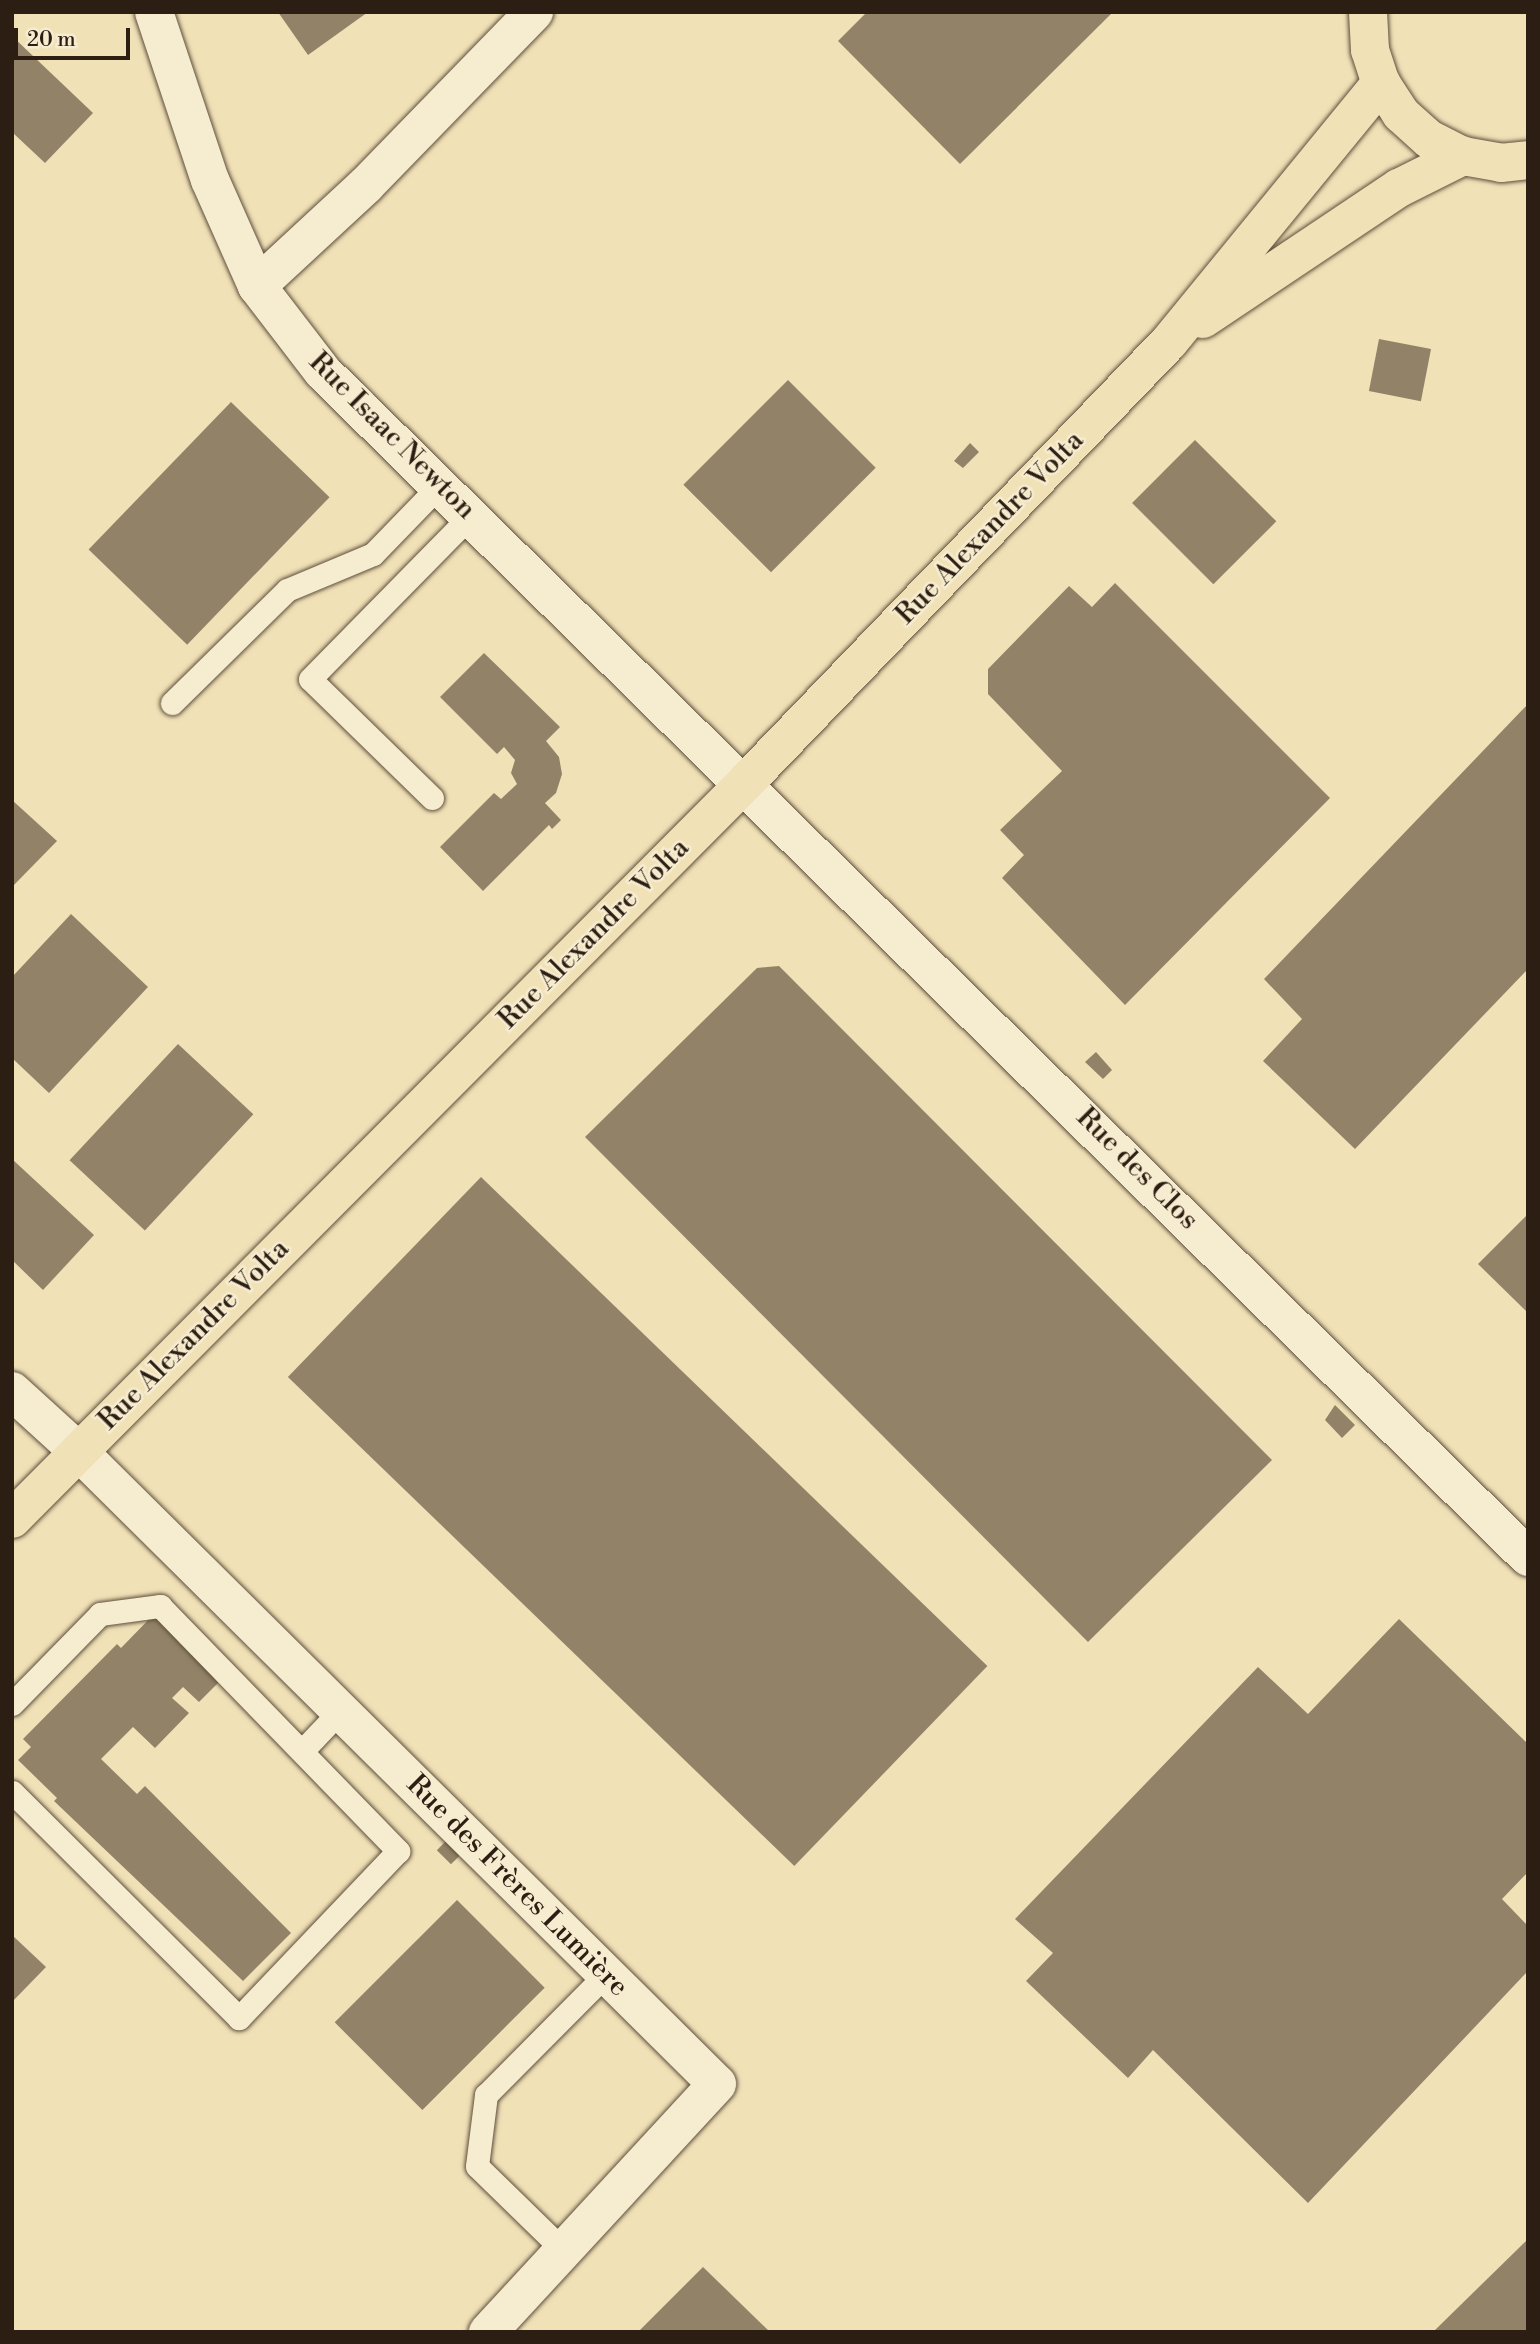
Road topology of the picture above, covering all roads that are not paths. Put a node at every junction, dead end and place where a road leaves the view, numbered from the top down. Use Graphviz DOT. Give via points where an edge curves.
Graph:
graph roads {
  1 [pos="154,12"];
  2 [pos="534,12"];
  3 [pos="1368,12"];
  4 [pos="1381,83"];
  5 [pos="1463,156"];
  6 [pos="1528,160"];
  7 [pos="257,286"];
  8 [pos="1169,342"];
  9 [pos="439,486"];
  10 [pos="470,516"];
  11 [pos="172,703"];
  12 [pos="743,785"];
  13 [pos="432,798"];
  14 [pos="12,1391"];
  15 [pos="78,1451"];
  16 [pos="12,1519"];
  17 [pos="1528,1557"];
  18 [pos="12,1704"];
  19 [pos="341,1711"];
  20 [pos="303,1750"];
  21 [pos="12,1792"];
  22 [pos="606,1974"];
  23 [pos="563,2250"];
  24 [pos="488,2332"];
  1 -- 7 [label="street, Rue Isaac Newton" via="211,180"];
  2 -- 7 [label="street" via="366,185"];
  3 -- 4 [label="main road" via="1370,50"];
  4 -- 5 [label="main road" via="1401,114 1420,131"];
  4 -- 8 [label="main road, Rue Alexandre Volta"];
  5 -- 6 [label="main road" via="1502,163"];
  5 -- 8 [label="main road, Rue Alexandre Volta" via="1399,188"];
  7 -- 9 [label="street, Rue Isaac Newton" via="323,372"];
  8 -- 12 [label="main road, Rue Alexandre Volta"];
  9 -- 10 [label="street, Rue Isaac Newton"];
  9 -- 11 [label="lane" via="373,554 287,590"];
  10 -- 12 [label="street, Rue Isaac Newton"];
  10 -- 13 [label="lane" via="310,679"];
  12 -- 15 [label="main road, Rue Alexandre Volta"];
  12 -- 17 [label="street, Rue des Clos"];
  14 -- 15 [label="street, Rue des Frères Lumière"];
  15 -- 16 [label="main road, Rue Alexandre Volta"];
  15 -- 19 [label="street, Rue des Frères Lumière"];
  18 -- 20 [label="lane" via="100,1614 160,1606"];
  19 -- 20 [label="lane"];
  19 -- 22 [label="street, Rue des Frères Lumière"];
  20 -- 21 [label="lane" via="398,1851 239,2018"];
  22 -- 23 [label="lane" via="486,2095 477,2166"];
  22 -- 23 [label="street, Rue des Frères Lumière" via="717,2084"];
  23 -- 24 [label="street, Rue des Frères Lumière"];
}
